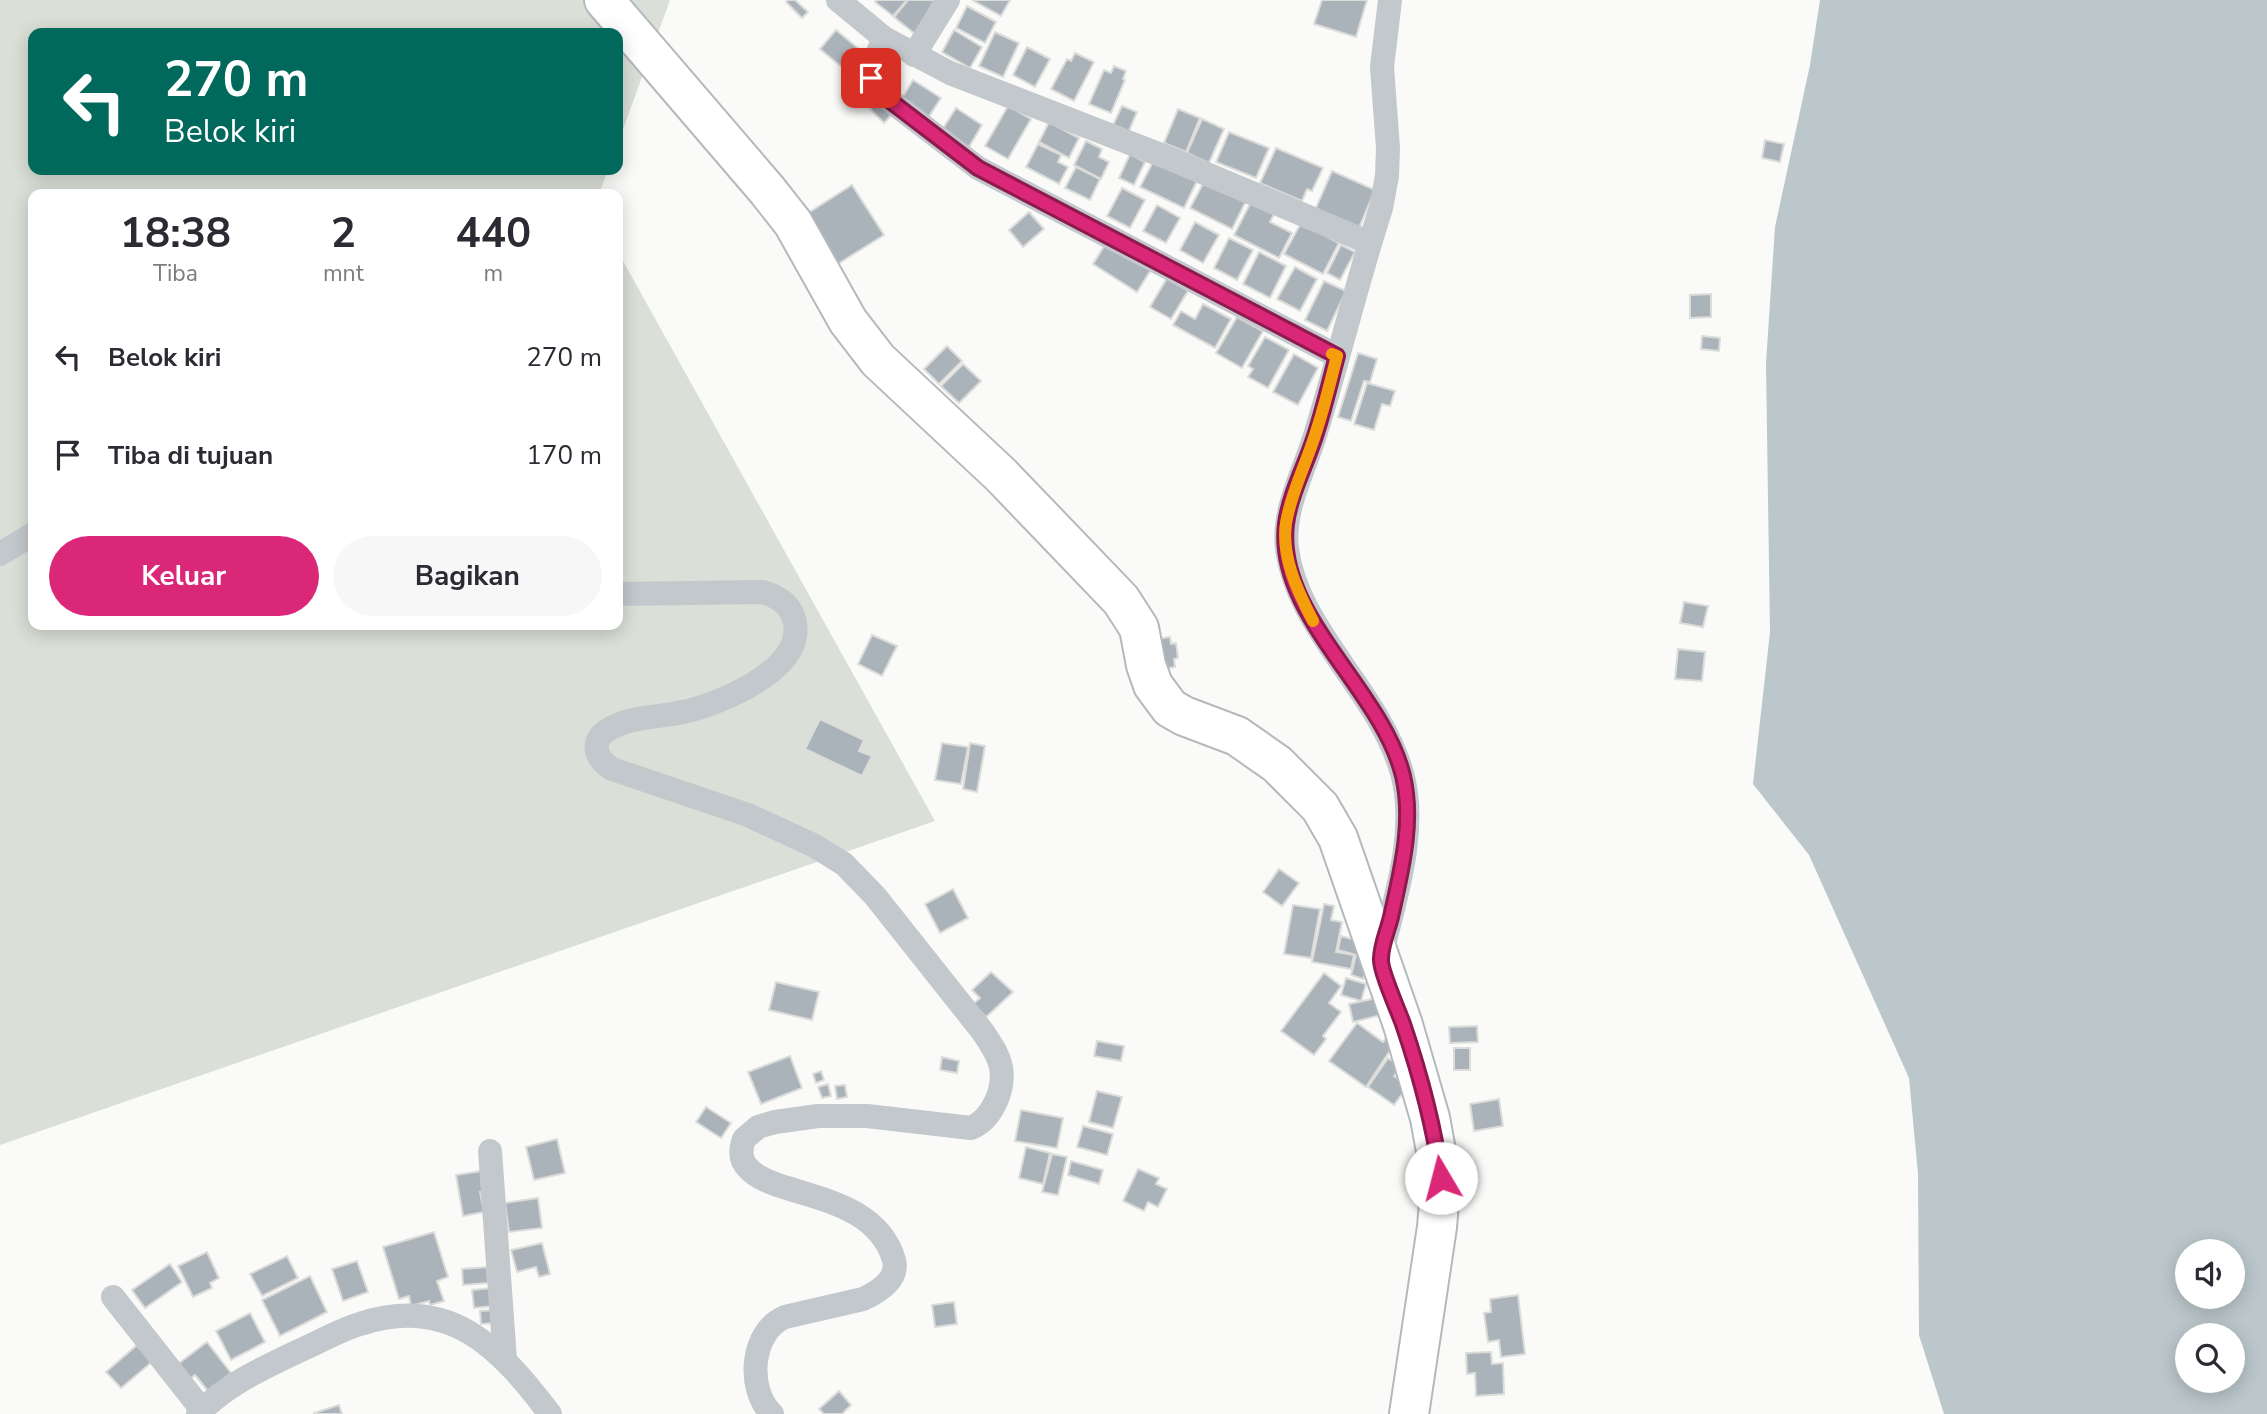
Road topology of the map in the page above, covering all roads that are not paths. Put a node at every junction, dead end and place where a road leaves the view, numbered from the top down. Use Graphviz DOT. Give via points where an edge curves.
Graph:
graph roads {
  1 [pos="604,0"];
  2 [pos="838,0"];
  3 [pos="948,0"];
  4 [pos="1390,0"];
  5 [pos="884,38"];
  6 [pos="914,55"];
  7 [pos="1370,243"];
  8 [pos="1337,356"];
  9 [pos="28,537"];
  10 [pos="0,554"];
  11 [pos="623,594"];
  12 [pos="1380,960"];
  13 [pos="490,1151"];
  14 [pos="113,1297"];
  15 [pos="506,1360"];
  16 [pos="200,1412"];
  17 [pos="550,1414"];
  18 [pos="772,1414"];
  19 [pos="1409,1414"];
  1 -- 12 [label="highway" via="768,190 793,223 848,321 878,360 1000,475 1121,600 1139,628 1153,685 1170,708 1237,736 1320,807 1338,838"];
  2 -- 5 [label="street"];
  3 -- 6 [label="street"];
  4 -- 7 [label="street" via="1382,67 1387,176"];
  5 -- 6 [label="street"];
  5 -- 8 [label="street" via="871,71 873,86 960,156"];
  6 -- 7 [label="street" via="975,84 1171,159"];
  7 -- 8 [label="street"];
  8 -- 12 [label="street" via="1286,524 1287,546 1291,570 1315,625 1370,704 1402,775 1406,830"];
  9 -- 10 [label="street"];
  11 -- 18 [label="street" via="746,592 774,595 783,601 795,621 795,635 792,648 768,674 687,711 618,724 599,738 598,755 612,769 748,816 844,864 875,896 982,1032 996,1053 1002,1076 993,1107 981,1124 971,1128 831,1116 758,1126 744,1139 741,1155 749,1170 862,1216 887,1246 894,1265 892,1278 873,1294 785,1317 767,1329 755,1381 758,1396"];
  12 -- 19 [label="highway" via="1421,1085 1441,1178"];
  13 -- 15 [label="street"];
  14 -- 16 [label="street"];
  15 -- 16 [label="street" via="456,1325 414,1316 387,1318 361,1323 254,1373"];
  15 -- 17 [label="street"];
}
